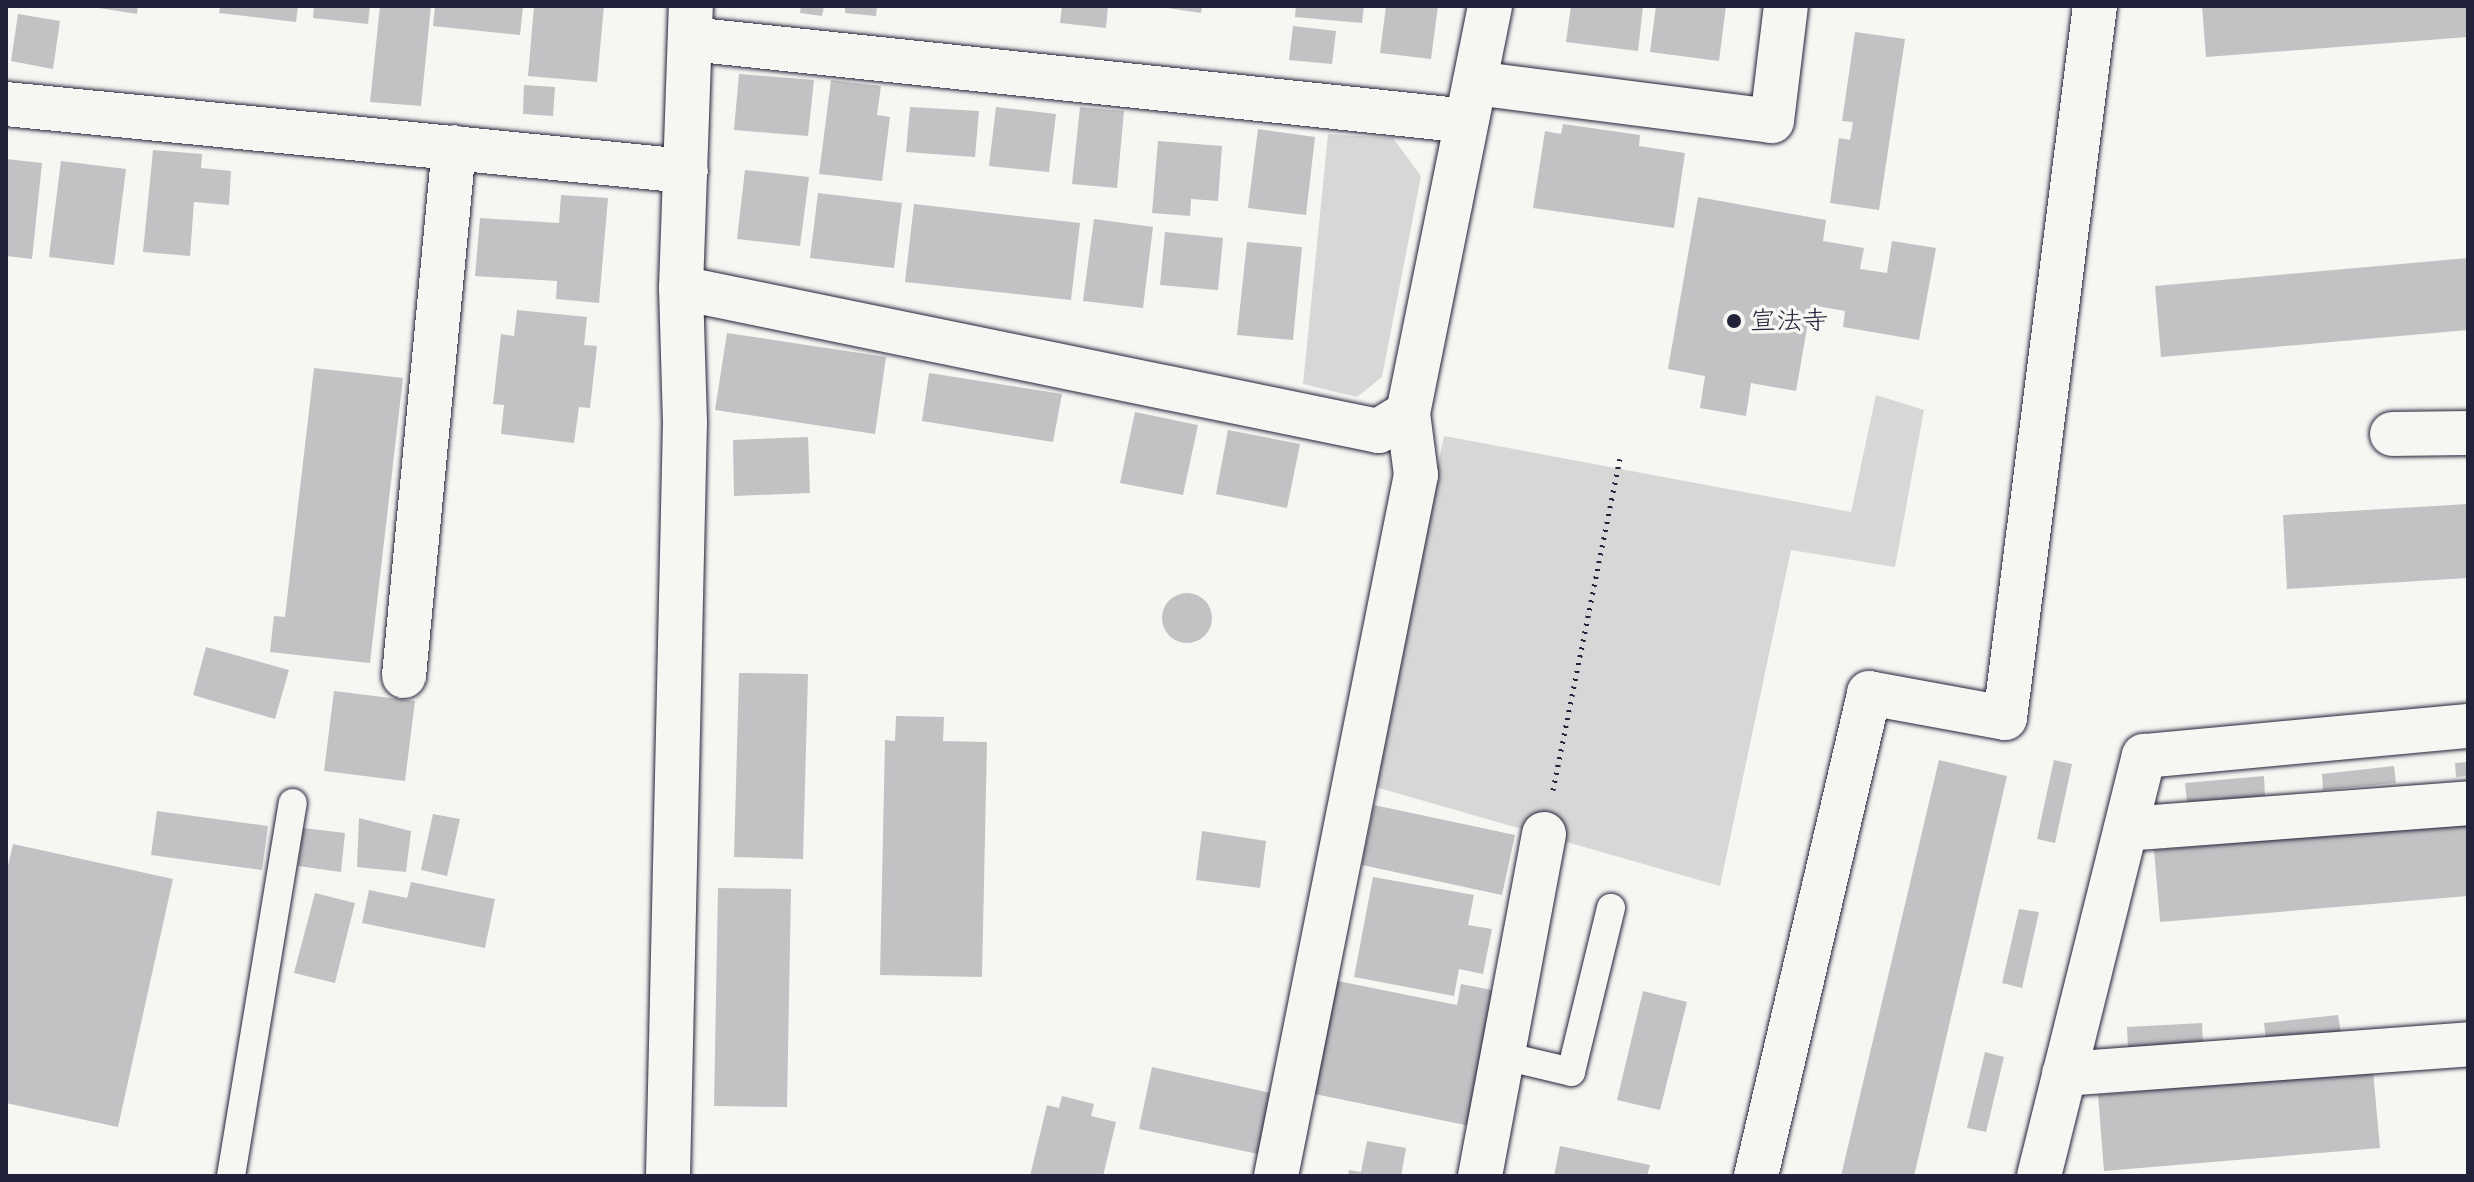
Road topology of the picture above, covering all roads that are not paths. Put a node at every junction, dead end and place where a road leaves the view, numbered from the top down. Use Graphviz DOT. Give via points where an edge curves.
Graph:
graph roads {
  1 [pos="1490,6"];
  2 [pos="1786,6"];
  3 [pos="2095,6"];
  4 [pos="691,22"];
  5 [pos="1471,102"];
  6 [pos="6,104"];
  7 [pos="454,147"];
  8 [pos="686,171"];
  9 [pos="681,288"];
  10 [pos="1408,413"];
  11 [pos="2468,433"];
  12 [pos="2392,434"];
  13 [pos="404,676"];
  14 [pos="2468,726"];
  15 [pos="293,803"];
  16 [pos="2468,803"];
  17 [pos="2126,829"];
  18 [pos="1544,834"];
  19 [pos="1611,908"];
  20 [pos="2468,1044"];
  21 [pos="1504,1056"];
  22 [pos="2064,1074"];
  23 [pos="231,1176"];
  24 [pos="668,1176"];
  25 [pos="1276,1176"];
  26 [pos="1480,1176"];
  27 [pos="1756,1176"];
  28 [pos="2039,1176"];
  1 -- 5 [label="street"];
  2 -- 5 [label="street" via="1772,121"];
  3 -- 27 [label="street" via="2005,718 1869,693"];
  4 -- 5 [label="street"];
  4 -- 8 [label="street"];
  5 -- 10 [label="street"];
  6 -- 7 [label="street"];
  7 -- 8 [label="street"];
  7 -- 13 [label="street"];
  8 -- 9 [label="street"];
  9 -- 10 [label="street" via="1378,431"];
  9 -- 24 [label="street" via="685,423"];
  10 -- 25 [label="street" via="1416,475"];
  11 -- 12 [label="street"];
  14 -- 17 [label="street" via="2144,756"];
  15 -- 23 [label="lane"];
  16 -- 17 [label="street"];
  17 -- 22 [label="street"];
  18 -- 21 [label="street"];
  19 -- 21 [label="lane" via="1571,1072"];
  20 -- 22 [label="street"];
  21 -- 26 [label="street"];
  22 -- 28 [label="street"];
}
